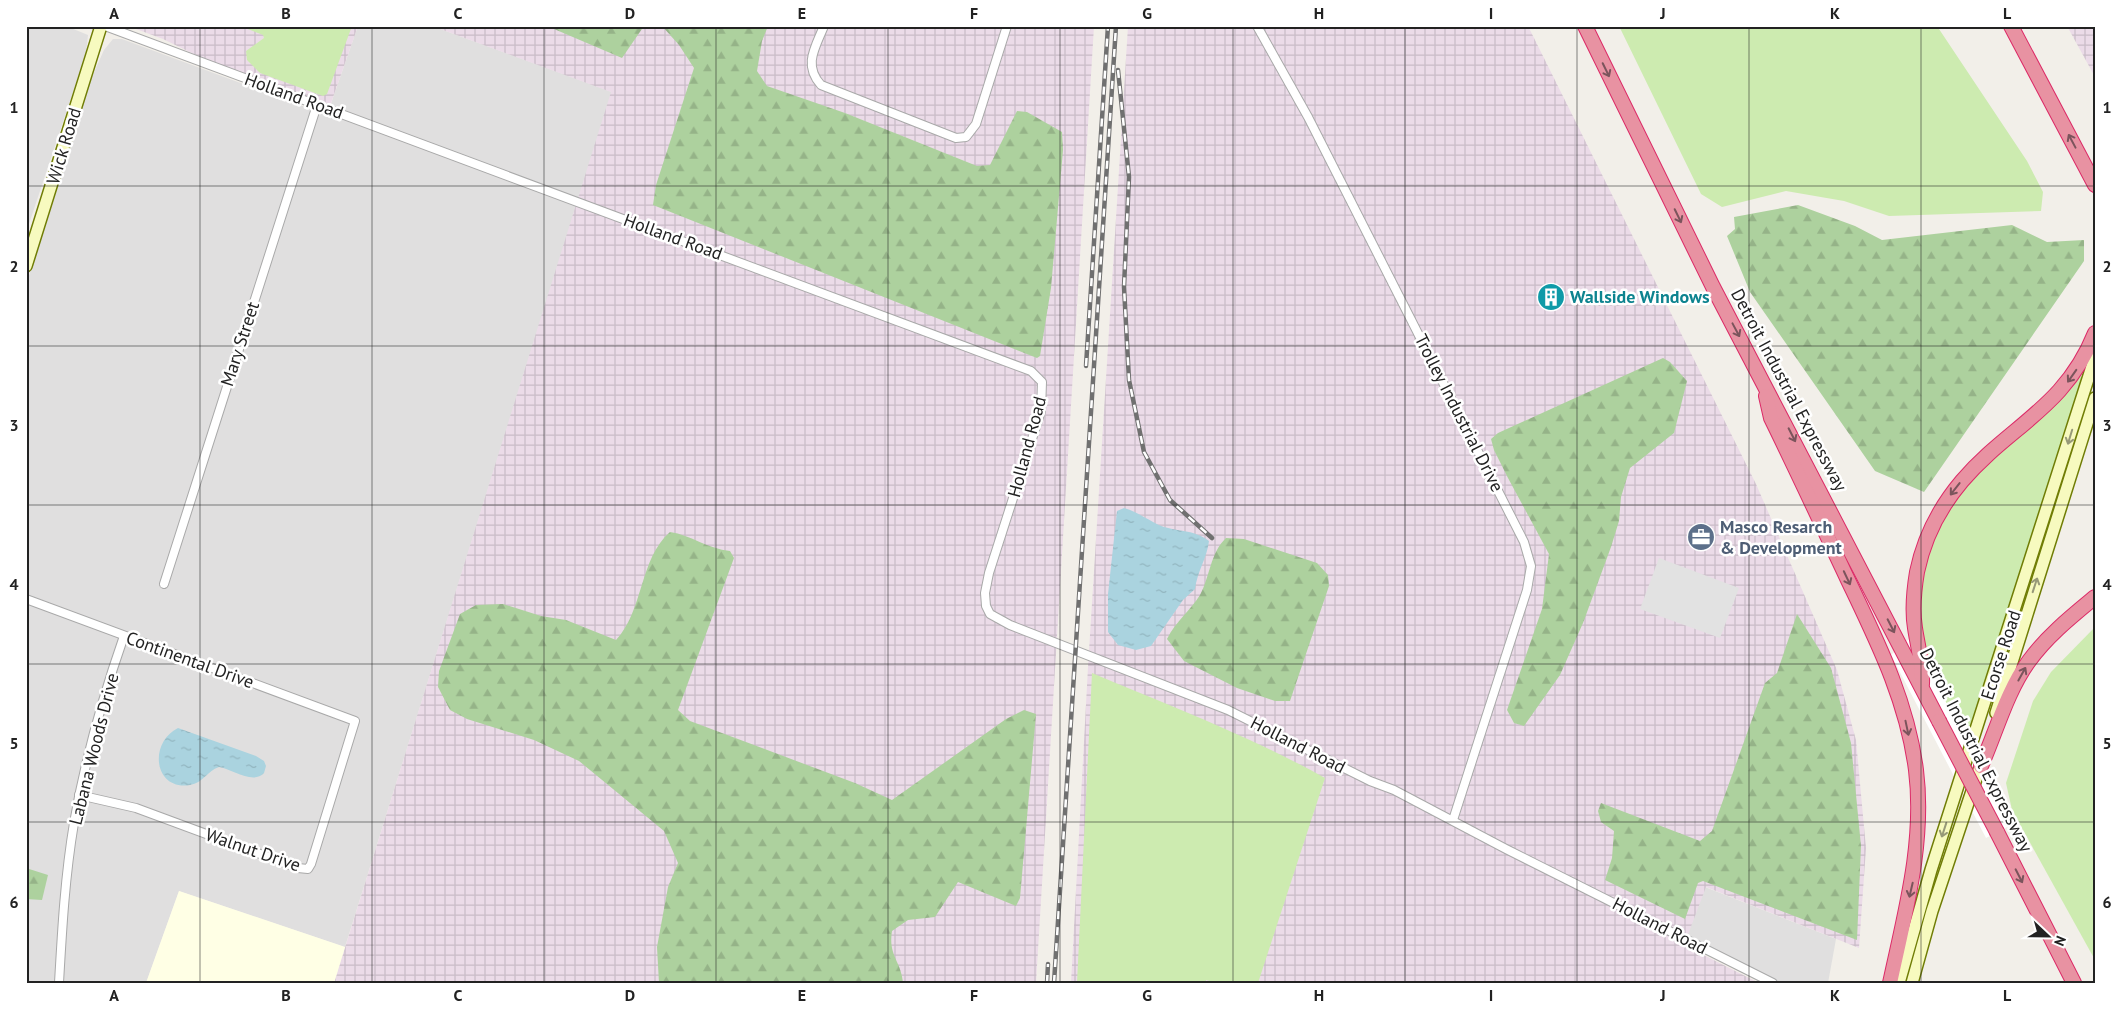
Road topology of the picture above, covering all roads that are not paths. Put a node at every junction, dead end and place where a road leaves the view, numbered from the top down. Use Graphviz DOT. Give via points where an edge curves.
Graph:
graph roads {
  1 [pos="103,26"];
  2 [pos="824,26"];
  3 [pos="1007,26"];
  4 [pos="1257,26"];
  5 [pos="1585,26"];
  6 [pos="2011,26"];
  7 [pos="317,105"];
  8 [pos="2095,184"];
  9 [pos="26,266"];
  10 [pos="2095,334"];
  11 [pos="2095,357"];
  12 [pos="1761,376"];
  13 [pos="2095,398"];
  14 [pos="164,584"];
  15 [pos="2095,597"];
  16 [pos="26,599"];
  17 [pos="124,636"];
  18 [pos="1922,685"];
  19 [pos="355,720"];
  20 [pos="1980,766"];
  21 [pos="79,794"];
  22 [pos="1454,820"];
  23 [pos="59,983"];
  24 [pos="1773,983"];
  25 [pos="1890,983"];
  26 [pos="1899,983"];
  27 [pos="1912,983"];
  28 [pos="2074,983"];
  1 -- 7 [label="street, Holland Road"];
  1 -- 9 [label="main road, Wick Road"];
  2 -- 3 [label="street" via="811,59 812,75 821,85 956,138 966,137 976,124"];
  4 -- 22 [label="street, Trolley Industrial Drive" via="1308,117 1529,553 1531,566 1527,590"];
  5 -- 12 [label="highway, Detroit Industrial Expressway, one-way"];
  8 -- 6 [label="highway, one-way"];
  7 -- 14 [label="street, Mary Street"];
  7 -- 22 [label="street, Holland Road" via="1034,372 1042,382 1040,411 989,572 986,606 990,614 1010,626 1228,710"];
  10 -- 18 [label="highway, one-way" via="2083,360 2053,400 1962,480 1934,521 1917,572 1914,601 1915,627 1923,664"];
  11 -- 26 [label="main road, Ecorse Road, one-way" via="1931,870"];
  12 -- 18 [label="highway, Detroit Industrial Expressway, one-way"];
  12 -- 25 [label="highway, one-way" via="1771,418 1892,673 1916,770 1913,879"];
  20 -- 13 [label="main road, Ecorse Road, one-way"];
  20 -- 15 [label="highway, one-way" via="2028,662 2047,640"];
  16 -- 17 [label="street, Continental Drive"];
  17 -- 19 [label="street, Continental Drive"];
  17 -- 21 [label="street, Labana Woods Drive"];
  18 -- 28 [label="highway, Detroit Industrial Expressway, one-way, bridge"];
  19 -- 21 [label="street, Walnut Drive" via="308,869 302,870 136,808"];
  20 -- 27 [label="main road, Ecorse Road" via="1932,910"];
  21 -- 23 [label="street, Labana Woods Drive" via="66,883"];
  22 -- 24 [label="street, Holland Road"];
}
